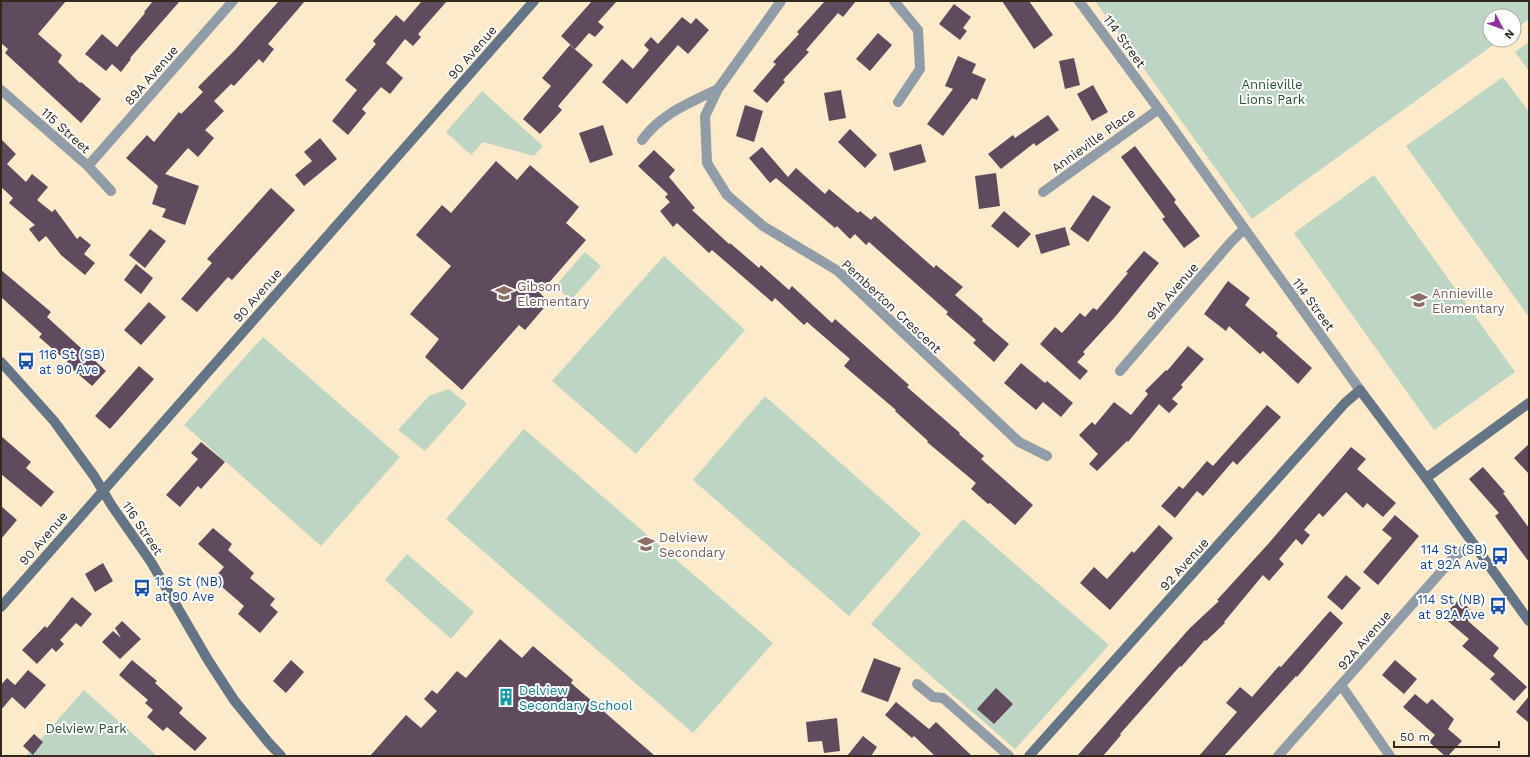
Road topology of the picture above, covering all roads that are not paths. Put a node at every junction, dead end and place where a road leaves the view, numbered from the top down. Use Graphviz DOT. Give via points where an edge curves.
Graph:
graph roads {
  1 [pos="233,1"];
  2 [pos="534,1"];
  3 [pos="781,1"];
  4 [pos="894,1"];
  5 [pos="1079,1"];
  6 [pos="718,89"];
  7 [pos="1,90"];
  8 [pos="898,102"];
  9 [pos="1159,109"];
  10 [pos="642,140"];
  11 [pos="88,166"];
  12 [pos="111,191"];
  13 [pos="1043,192"];
  14 [pos="1244,229"];
  15 [pos="1,362"];
  16 [pos="1120,370"];
  17 [pos="1360,390"];
  18 [pos="1529,403"];
  19 [pos="1047,456"];
  20 [pos="1426,478"];
  21 [pos="103,490"];
  22 [pos="1472,544"];
  23 [pos="1,607"];
  24 [pos="1529,621"];
  25 [pos="917,684"];
  26 [pos="1341,685"];
  27 [pos="281,756"];
  28 [pos="1009,756"];
  29 [pos="1028,756"];
  30 [pos="1278,756"];
  31 [pos="1390,756"];
  1 -- 11 [label="street, 89A Avenue"];
  2 -- 21 [label="street, 90 Avenue"];
  3 -- 6 [label="street, Pemberton Crescent"];
  4 -- 8 [label="street" via="918,30 920,69"];
  5 -- 9 [label="street, 114 Street"];
  6 -- 10 [label="street, Pemberton Crescent" via="673,111"];
  6 -- 19 [label="street, Pemberton Crescent" via="705,116 707,163 727,195 763,226 838,271 1019,442"];
  7 -- 11 [label="street, 115 Street"];
  9 -- 13 [label="street, Annieville Place"];
  9 -- 14 [label="street, 114 Street"];
  11 -- 12 [label="street, 115 Street"];
  14 -- 16 [label="street, 91A Avenue"];
  14 -- 17 [label="street, 114 Street"];
  15 -- 21 [label="street, 116 Street" via="54,420"];
  17 -- 20 [label="street, 114 Street"];
  17 -- 29 [label="street, 92 Avenue" via="1345,403"];
  18 -- 20 [label="street"];
  20 -- 22 [label="street, 114 Street"];
  21 -- 23 [label="street, 90 Avenue"];
  21 -- 27 [label="street, 116 Street" via="151,562 234,700"];
  22 -- 24 [label="street, 114 Street"];
  22 -- 26 [label="street, 92A Avenue" via="1446,564"];
  25 -- 28 [label="street" via="933,697 943,698"];
  26 -- 30 [label="street, 92A Avenue"];
  26 -- 31 [label="street"];
}
